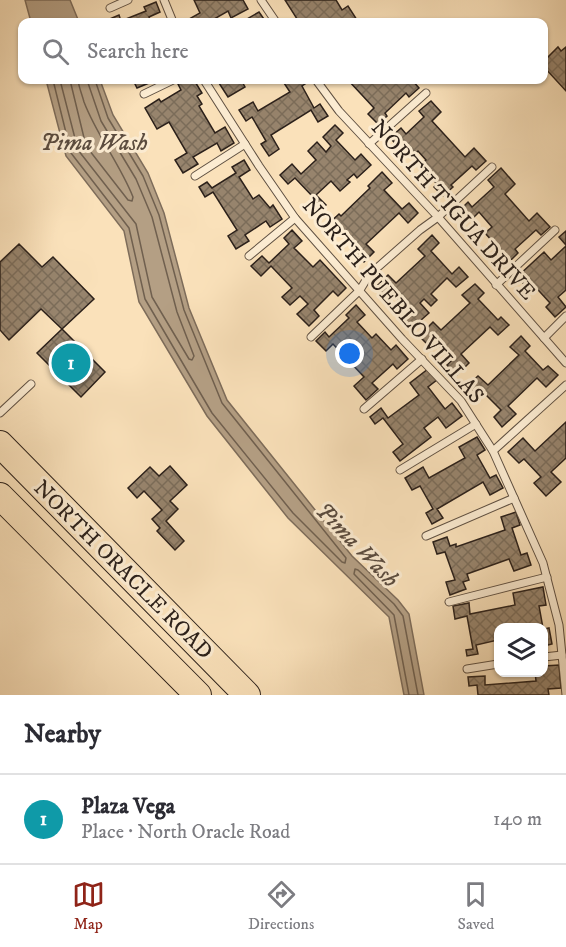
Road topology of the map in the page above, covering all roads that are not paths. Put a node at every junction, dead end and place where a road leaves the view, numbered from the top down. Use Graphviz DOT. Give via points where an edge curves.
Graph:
graph roads {
  1 [pos="128,0"];
  2 [pos="164,0"];
  3 [pos="261,0"];
  4 [pos="110,8"];
  5 [pos="171,18"];
  6 [pos="273,18"];
  7 [pos="165,84"];
  8 [pos="207,84"];
  9 [pos="319,84"];
  10 [pos="426,93"];
  11 [pos="144,94"];
  12 [pos="245,144"];
  13 [pos="369,144"];
  14 [pos="492,167"];
  15 [pos="195,176"];
  16 [pos="438,217"];
  17 [pos="295,218"];
  18 [pos="555,230"];
  19 [pos="249,256"];
  20 [pos="496,285"];
  21 [pos="360,290"];
  22 [pos="566,316"];
  23 [pos="310,337"];
  24 [pos="544,338"];
  25 [pos="422,359"];
  26 [pos="566,363"];
  27 [pos="31,384"];
  28 [pos="566,385"];
  29 [pos="364,409"];
  30 [pos="0,413"];
  31 [pos="476,424"];
  32 [pos="0,444"];
  33 [pos="493,451"];
  34 [pos="400,470"];
  35 [pos="0,496"];
  36 [pos="514,498"];
  37 [pos="426,536"];
  38 [pos="547,577"];
  39 [pos="449,602"];
  40 [pos="562,655"];
  41 [pos="548,656"];
  42 [pos="494,665"];
  43 [pos="466,669"];
  44 [pos="198,695"];
  45 [pos="247,695"];
  46 [pos="566,695"];
  1 -- 4 [label="lane"];
  2 -- 5 [label="lane"];
  3 -- 6 [label="lane"];
  7 -- 11 [label="lane"];
  8 -- 12 [label="lane, NORTH PUEBLO VILLAS"];
  9 -- 13 [label="lane, NORTH TIGUA DRIVE"];
  10 -- 13 [label="lane"];
  12 -- 15 [label="lane"];
  12 -- 17 [label="lane, NORTH PUEBLO VILLAS"];
  13 -- 16 [label="lane, NORTH TIGUA DRIVE"];
  14 -- 16 [label="lane"];
  16 -- 20 [label="lane, NORTH TIGUA DRIVE"];
  16 -- 21 [label="lane" via="369,275"];
  17 -- 19 [label="lane"];
  17 -- 21 [label="lane, NORTH PUEBLO VILLAS"];
  18 -- 20 [label="lane"];
  20 -- 24 [label="lane, NORTH TIGUA DRIVE"];
  21 -- 23 [label="lane"];
  21 -- 25 [label="lane, NORTH PUEBLO VILLAS"];
  22 -- 24 [label="lane"];
  24 -- 26 [label="lane, NORTH TIGUA DRIVE"];
  25 -- 29 [label="lane"];
  25 -- 31 [label="lane, NORTH PUEBLO VILLAS" via="461,401"];
  27 -- 30 [label="lane"];
  28 -- 33 [label="lane"];
  31 -- 33 [label="lane, NORTH PUEBLO VILLAS"];
  31 -- 34 [label="lane"];
  32 -- 45 [label="highway, NORTH ORACLE ROAD"];
  33 -- 36 [label="lane, NORTH PUEBLO VILLAS"];
  35 -- 44 [label="highway, NORTH ORACLE ROAD"];
  36 -- 37 [label="lane"];
  36 -- 38 [label="lane, NORTH PUEBLO VILLAS"];
  38 -- 39 [label="lane"];
  38 -- 40 [label="lane, NORTH PUEBLO VILLAS"];
  40 -- 41 [label="lane"];
  40 -- 46 [label="lane, NORTH PUEBLO VILLAS"];
  42 -- 43 [label="lane"];
}
